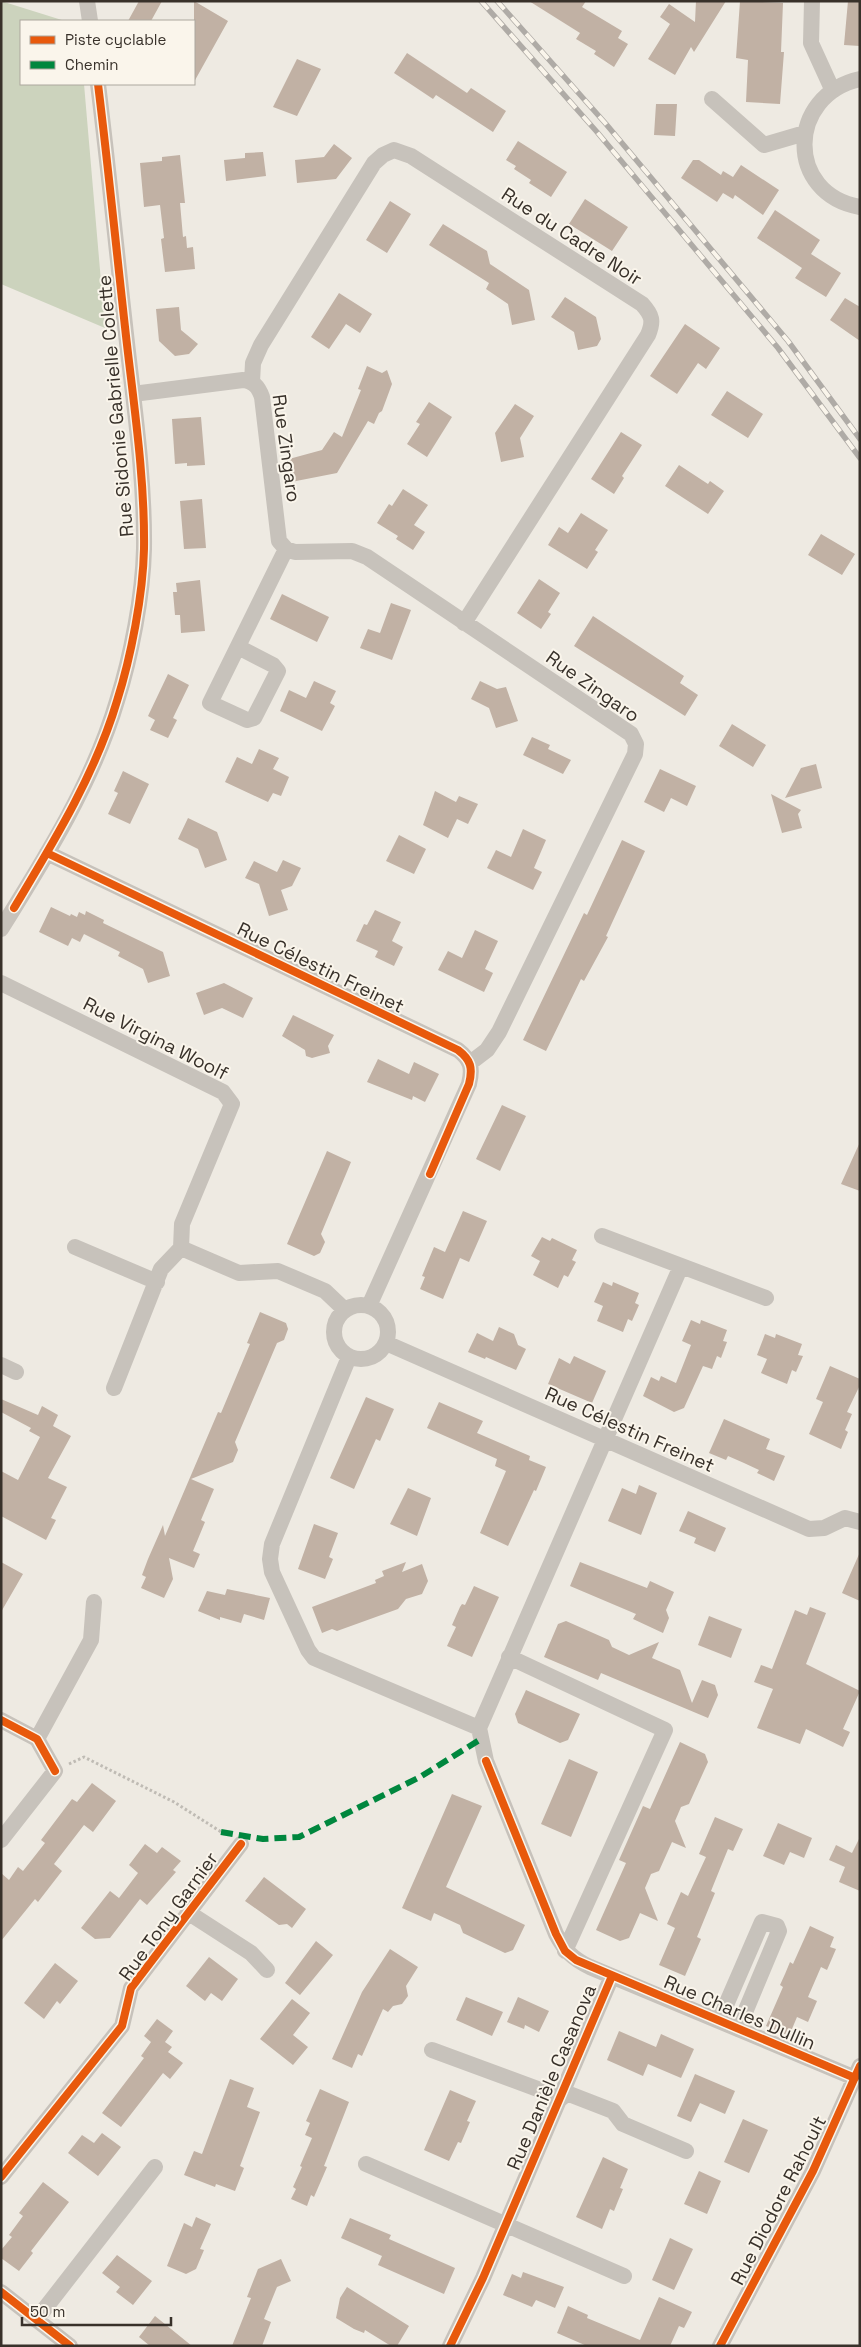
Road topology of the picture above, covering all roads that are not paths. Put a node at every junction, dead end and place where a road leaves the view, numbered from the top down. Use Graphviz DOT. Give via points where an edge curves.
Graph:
graph roads {
  1 [pos="87,1"];
  2 [pos="812,1"];
  3 [pos="90,20"];
  4 [pos="860,78"];
  5 [pos="98,85"];
  6 [pos="832,89"];
  7 [pos="712,99"];
  8 [pos="805,133"];
  9 [pos="860,207"];
  10 [pos="252,382"];
  11 [pos="133,394"];
  12 [pos="286,549"];
  13 [pos="464,623"];
  14 [pos="238,646"];
  15 [pos="47,853"];
  16 [pos="1,929"];
  17 [pos="1,983"];
  18 [pos="470,1062"];
  19 [pos="602,1236"];
  20 [pos="75,1248"];
  21 [pos="181,1248"];
  22 [pos="681,1266"];
  23 [pos="156,1282"];
  24 [pos="766,1298"];
  25 [pos="369,1306"];
  26 [pos="344,1310"];
  27 [pos="386,1343"];
  28 [pos="349,1357"];
  29 [pos="114,1388"];
  30 [pos="606,1441"];
  31 [pos="858,1515"];
  32 [pos="94,1602"];
  33 [pos="509,1656"];
  34 [pos="1,1720"];
  35 [pos="479,1728"];
  36 [pos="37,1740"];
  37 [pos="1,1840"];
  38 [pos="241,1844"];
  39 [pos="189,1913"];
  40 [pos="565,1951"];
  41 [pos="267,1970"];
  42 [pos="612,1976"];
  43 [pos="719,2021"];
  44 [pos="738,2029"];
  45 [pos="432,2050"];
  46 [pos="857,2072"];
  47 [pos="563,2095"];
  48 [pos="686,2151"];
  49 [pos="366,2164"];
  50 [pos="155,2167"];
  51 [pos="1,2177"];
  52 [pos="505,2226"];
  53 [pos="624,2276"];
  54 [pos="1,2292"];
  55 [pos="36,2320"];
  56 [pos="70,2346"];
  57 [pos="450,2346"];
  58 [pos="720,2346"];
  1 -- 3 [label="street"];
  2 -- 6 [label="street" via="811,43"];
  4 -- 6 [label="street"];
  5 -- 11 [label="street, Rue Sidonie Gabrielle Colette"];
  6 -- 8 [label="street" via="819,101"];
  7 -- 8 [label="street" via="764,145"];
  8 -- 9 [label="street" via="804,155 812,176 827,194 846,205"];
  10 -- 11 [label="street, Rue Zingaro" via="243,380"];
  10 -- 12 [label="street, Rue Zingaro" via="262,397 279,541"];
  10 -- 13 [label="street, Rue du Cadre Noir" via="253,363 261,345 374,163 394,150 411,156 642,304 651,314 648,336"];
  11 -- 15 [label="street, Rue Sidonie Gabrielle Colette" via="144,551 130,652 117,702 92,766"];
  12 -- 13 [label="street, Rue Zingaro" via="295,552 352,551 367,557"];
  12 -- 14 [label="street"];
  13 -- 18 [label="street, Rue Zingaro" via="620,725 631,734 636,744 635,754 499,1032 487,1050"];
  14 -- 14 [label="street" via="274,665 278,671 254,718 247,720 210,703"];
  15 -- 16 [label="street, Rue Sidonie Gabrielle Colette"];
  15 -- 18 [label="street, Rue Célestin Freinet" via="458,1050"];
  17 -- 21 [label="street, Rue Virgina Woolf" via="223,1092 228,1098 232,1104 182,1224"];
  18 -- 25 [label="street" via="469,1084"];
  19 -- 22 [label="street"];
  20 -- 23 [label="street"];
  21 -- 23 [label="street" via="161,1270"];
  21 -- 26 [label="street" via="239,1273 278,1271 325,1291"];
  22 -- 24 [label="street"];
  22 -- 30 [label="street"];
  23 -- 29 [label="street"];
  25 -- 26 [label="street"];
  25 -- 27 [label="street" via="377,1310 388,1325"];
  26 -- 28 [label="street" via="338,1317 334,1335 341,1352"];
  27 -- 28 [label="street" via="371,1358"];
  27 -- 30 [label="street, Rue Célestin Freinet"];
  28 -- 35 [label="street" via="272,1544 272,1572 314,1658"];
  30 -- 31 [label="street, Rue Célestin Freinet" via="809,1529 824,1528"];
  30 -- 33 [label="street"];
  32 -- 36 [label="street" via="91,1640"];
  33 -- 35 [label="street"];
  33 -- 40 [label="street" via="664,1730"];
  34 -- 36 [label="street"];
  35 -- 40 [label="street" via="486,1761"];
  36 -- 37 [label="street" via="55,1770"];
  38 -- 39 [label="street, Rue Tony Garnier"];
  39 -- 41 [label="street" via="251,1953"];
  39 -- 51 [label="street, Rue Tony Garnier" via="131,1988 122,2026"];
  40 -- 42 [label="street, Rue Danièle Casanova" via="576,1960"];
  42 -- 43 [label="street, Rue Charles Dullin"];
  42 -- 47 [label="street, Rue Danièle Casanova"];
  43 -- 44 [label="street, Rue Charles Dullin"];
  43 -- 44 [label="street" via="762,1922 777,1926 779,1931"];
  44 -- 46 [label="street, Rue Charles Dullin"];
  45 -- 47 [label="street"];
  46 -- 58 [label="street, Rue Diodore Rahoult" via="813,2171"];
  47 -- 48 [label="street" via="613,2111 623,2124"];
  47 -- 52 [label="street, Rue Danièle Casanova"];
  49 -- 52 [label="street"];
  50 -- 55 [label="street"];
  52 -- 53 [label="street"];
  52 -- 57 [label="street, Rue Danièle Casanova"];
  54 -- 55 [label="street"];
  55 -- 56 [label="street"];
}
